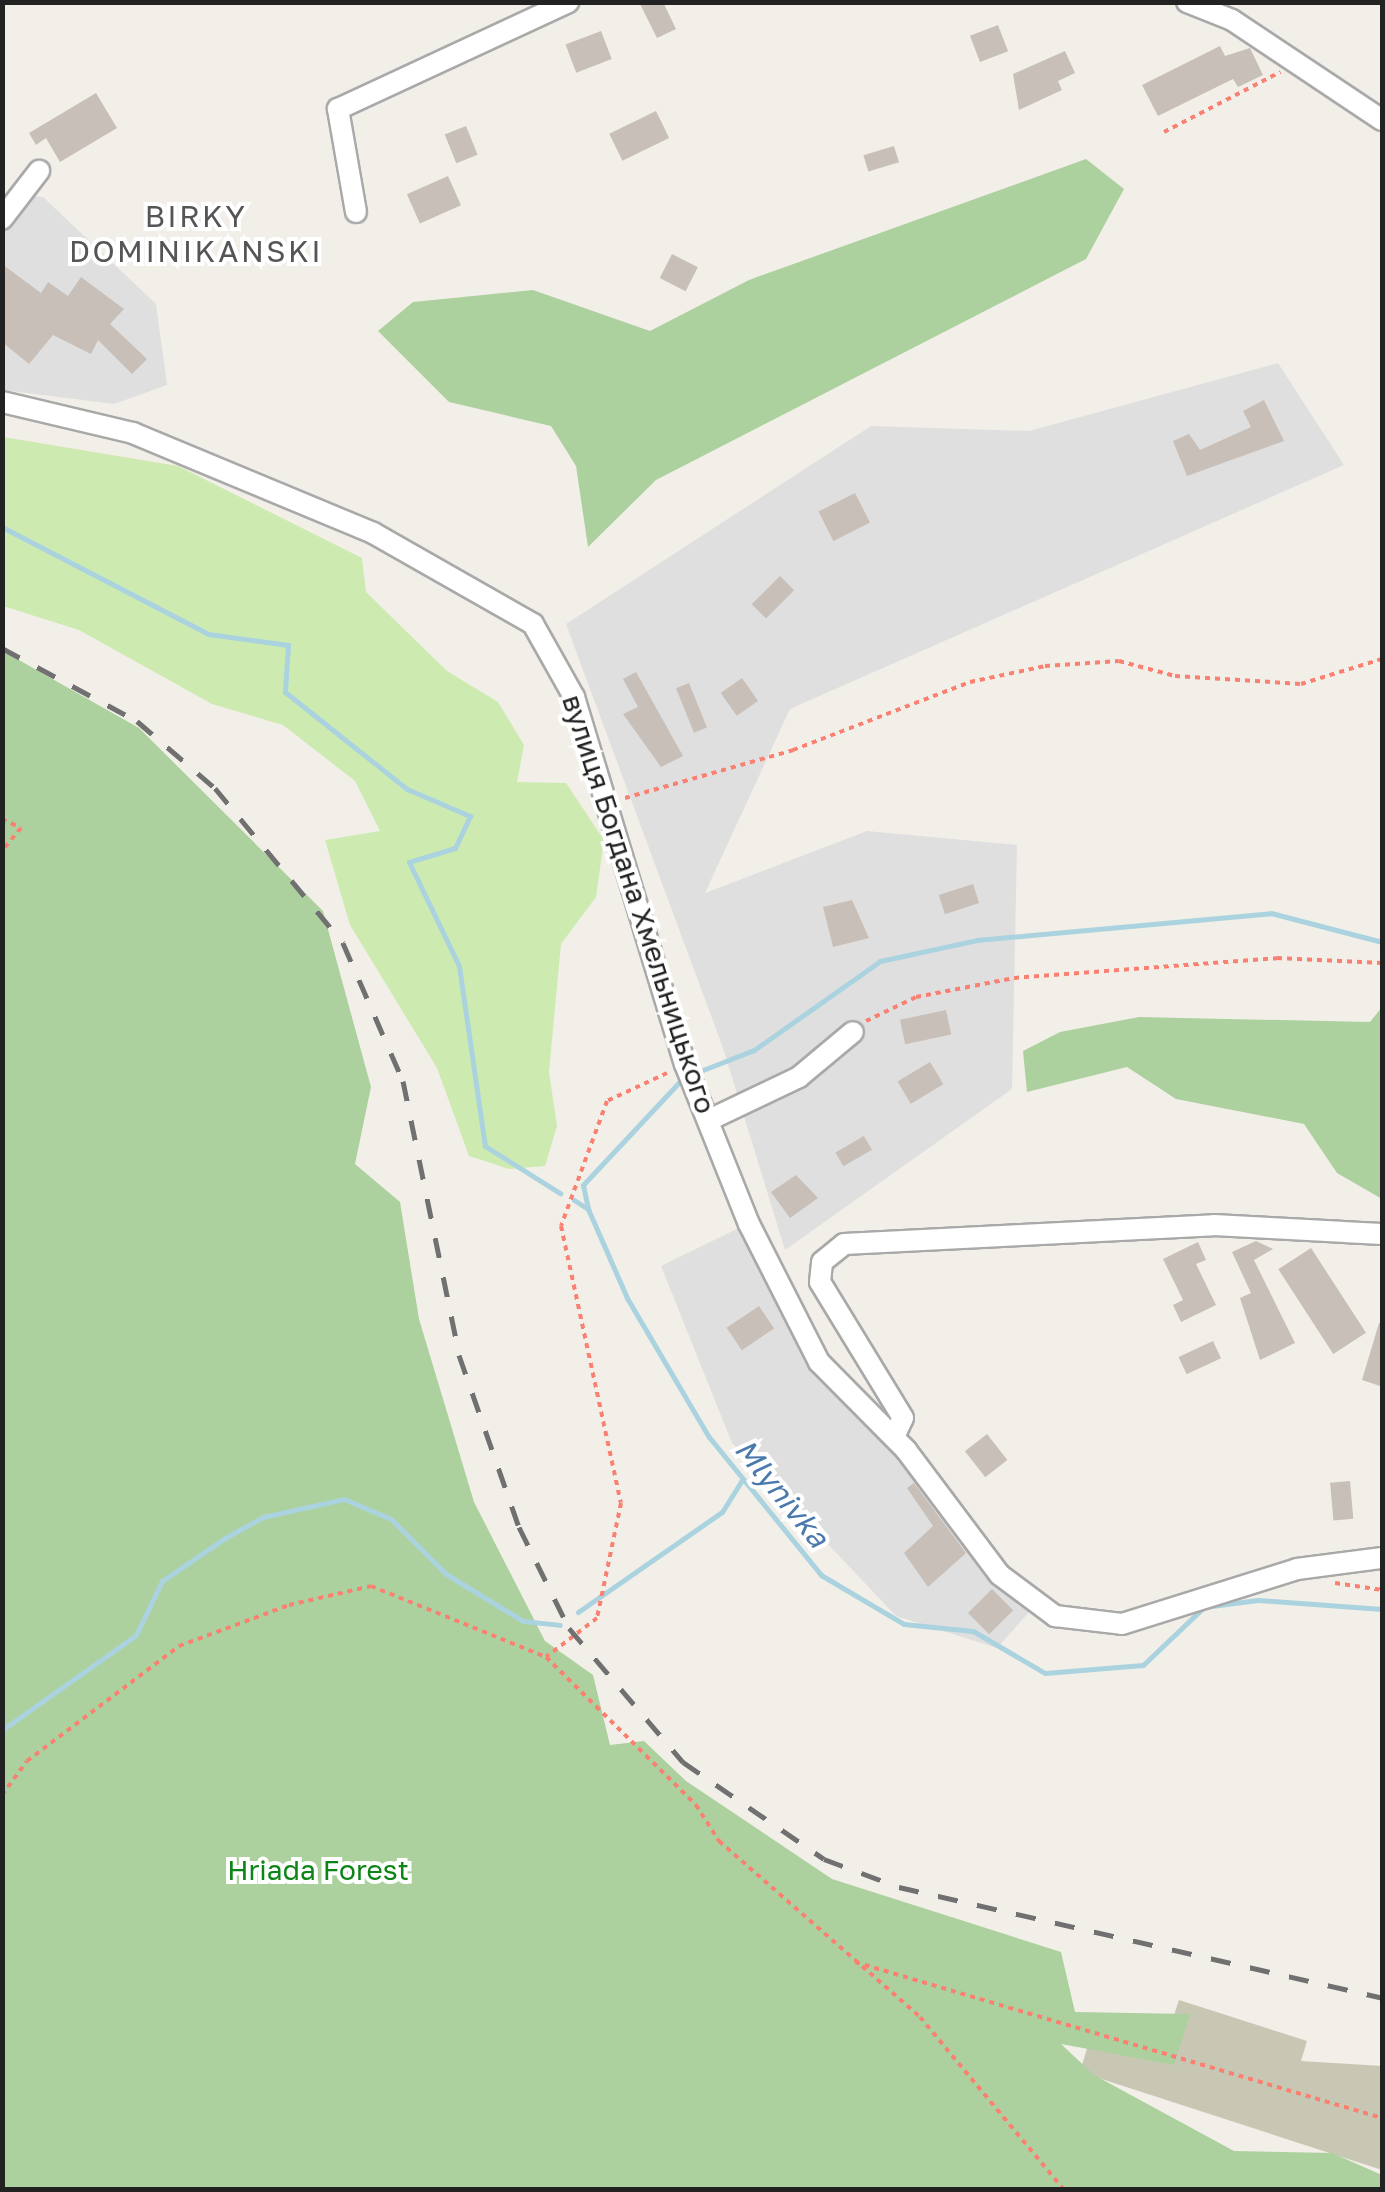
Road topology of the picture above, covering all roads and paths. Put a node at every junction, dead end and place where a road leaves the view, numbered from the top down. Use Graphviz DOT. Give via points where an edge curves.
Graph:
graph roads {
  1 [pos="568,2"];
  2 [pos="1187,2"];
  3 [pos="1297,63"];
  4 [pos="1382,120"];
  5 [pos="1164,132"];
  6 [pos="39,171"];
  7 [pos="356,212"];
  8 [pos="2,219"];
  9 [pos="2,402"];
  10 [pos="1382,659"];
  11 [pos="610,799"];
  12 [pos="2,819"];
  13 [pos="2,851"];
  14 [pos="1382,962"];
  15 [pos="853,1032"];
  16 [pos="685,1064"];
  17 [pos="708,1120"];
  18 [pos="1382,1234"];
  19 [pos="894,1437"];
  20 [pos="1382,1558"];
  21 [pos="546,1657"];
  22 [pos="2,1795"];
  23 [pos="852,1961"];
  24 [pos="1382,2118"];
  25 [pos="1064,2190"];
  1 -- 7 [label="street" via="338,108"];
  2 -- 3 [label="street"];
  3 -- 4 [label="street"];
  3 -- 5 [label="path"];
  6 -- 8 [label="street"];
  9 -- 11 [label="street, вулиця Богдана Хмельницького" via="133,433 373,532 533,624 574,697"];
  10 -- 11 [label="path" via="1301,684 1175,676 1119,661 1046,666"];
  11 -- 16 [label="street, вулиця Богдана Хмельницького"];
  12 -- 13 [label="path" via="20,828"];
  14 -- 15 [label="path" via="1276,958 1014,978 916,997"];
  15 -- 17 [label="street" via="799,1077"];
  16 -- 17 [label="street, вулиця Богдана Хмельницького"];
  16 -- 21 [label="path" via="607,1100 561,1226 621,1503 597,1590 597,1618"];
  17 -- 19 [label="street, вулиця Богдана Хмельницького" via="819,1362"];
  18 -- 19 [label="street" via="1232,1225 844,1244 822,1262 820,1282 903,1418"];
  19 -- 20 [label="street, вулиця Богдана Хмельницького" via="1000,1575 1055,1616 1122,1624 1297,1570"];
  21 -- 22 [label="path" via="371,1586 289,1605 179,1646 27,1761"];
  21 -- 23 [label="path" via="696,1805 719,1842"];
  23 -- 24 [label="path"];
  23 -- 25 [label="path" via="943,2042"];
}
